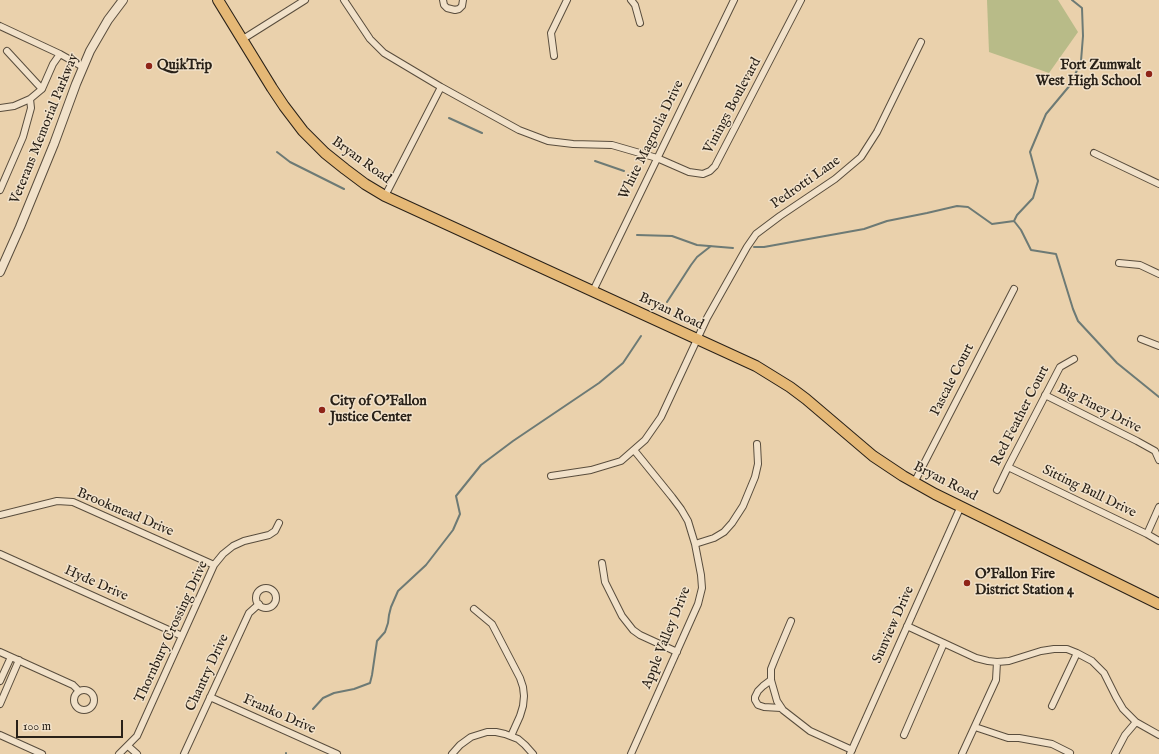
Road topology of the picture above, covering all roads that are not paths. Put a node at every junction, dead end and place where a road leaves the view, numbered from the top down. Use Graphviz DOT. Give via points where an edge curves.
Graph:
graph roads {
  1 [pos="123,0"];
  2 [pos="218,0"];
  3 [pos="305,0"];
  4 [pos="344,0"];
  5 [pos="443,0"];
  6 [pos="463,0"];
  7 [pos="567,0"];
  8 [pos="631,0"];
  9 [pos="734,0"];
  10 [pos="801,0"];
  11 [pos="640,23"];
  12 [pos="0,26"];
  13 [pos="242,39"];
  14 [pos="921,42"];
  15 [pos="7,51"];
  16 [pos="60,54"];
  17 [pos="554,56"];
  18 [pos="83,67"];
  19 [pos="441,87"];
  20 [pos="42,89"];
  21 [pos="30,99"];
  22 [pos="0,108"];
  23 [pos="1094,153"];
  24 [pos="657,158"];
  25 [pos="1159,184"];
  26 [pos="0,190"];
  27 [pos="384,196"];
  28 [pos="1119,262"];
  29 [pos="0,272"];
  30 [pos="1159,274"];
  31 [pos="1014,288"];
  32 [pos="593,291"];
  33 [pos="697,338"];
  34 [pos="1141,338"];
  35 [pos="1159,346"];
  36 [pos="1074,359"];
  37 [pos="1045,395"];
  38 [pos="757,444"];
  39 [pos="634,450"];
  40 [pos="1159,460"];
  41 [pos="1008,467"];
  42 [pos="551,476"];
  43 [pos="914,483"];
  44 [pos="997,490"];
  45 [pos="961,506"];
  46 [pos="1159,506"];
  47 [pos="0,515"];
  48 [pos="279,523"];
  49 [pos="1147,534"];
  50 [pos="1159,541"];
  51 [pos="695,544"];
  52 [pos="0,554"];
  53 [pos="602,563"];
  54 [pos="214,566"];
  55 [pos="258,604"];
  56 [pos="1159,604"];
  57 [pos="474,609"];
  58 [pos="791,621"];
  59 [pos="908,626"];
  60 [pos="182,636"];
  61 [pos="944,643"];
  62 [pos="0,652"];
  63 [pos="677,652"];
  64 [pos="1077,653"];
  65 [pos="11,657"];
  66 [pos="19,660"];
  67 [pos="997,662"];
  68 [pos="771,680"];
  69 [pos="0,681"];
  70 [pos="80,691"];
  71 [pos="210,697"];
  72 [pos="0,704"];
  73 [pos="1052,706"];
  74 [pos="781,708"];
  75 [pos="1136,722"];
  76 [pos="975,727"];
  77 [pos="0,735"];
  78 [pos="904,735"];
  79 [pos="1159,735"];
  80 [pos="511,736"];
  81 [pos="128,746"];
  82 [pos="851,752"];
  83 [pos="122,753"];
  84 [pos="1070,753"];
  85 [pos="42,754"];
  86 [pos="137,754"];
  87 [pos="184,754"];
  88 [pos="337,754"];
  89 [pos="452,754"];
  90 [pos="533,754"];
  91 [pos="631,754"];
  92 [pos="962,754"];
  93 [pos="1115,754"];
  1 -- 18 [label="street, Veterans Memorial Parkway" via="104,27"];
  2 -- 13 [label="main road, Bryan Road"];
  3 -- 13 [label="street"];
  4 -- 19 [label="street" via="370,39 384,53"];
  5 -- 6 [label="street" via="447,8 455,10 462,6"];
  7 -- 17 [label="street" via="551,33"];
  8 -- 11 [label="street"];
  9 -- 24 [label="street, White Magnolia Drive"];
  10 -- 24 [label="street, Vinings Boulevard" via="715,166 703,174 689,172"];
  12 -- 16 [label="street"];
  13 -- 27 [label="main road, Bryan Road" via="284,106 303,131 345,170"];
  14 -- 33 [label="street, Pedrotti Lane" via="877,132 861,157 756,234"];
  15 -- 20 [label="street"];
  16 -- 18 [label="street"];
  16 -- 20 [label="street"];
  18 -- 29 [label="street, Veterans Memorial Parkway" via="54,144"];
  19 -- 24 [label="street" via="519,130 548,141 612,145"];
  19 -- 27 [label="street"];
  20 -- 21 [label="street"];
  21 -- 22 [label="street" via="14,106"];
  21 -- 26 [label="street" via="31,108 23,136"];
  23 -- 25 [label="street"];
  24 -- 32 [label="street, White Magnolia Drive"];
  27 -- 32 [label="main road, Bryan Road"];
  28 -- 30 [label="street" via="1140,265"];
  31 -- 43 [label="street, Pascale Court"];
  32 -- 33 [label="main road, Bryan Road"];
  33 -- 39 [label="street, Pedrotti Lane" via="662,417"];
  33 -- 43 [label="main road, Bryan Road" via="756,366 790,387 873,456"];
  34 -- 35 [label="street"];
  36 -- 37 [label="street, Red Feather Court" via="1060,367"];
  37 -- 40 [label="street, Big Piney Drive" via="1143,444 1155,451"];
  37 -- 41 [label="street, Red Feather Court"];
  38 -- 51 [label="street" via="758,464 755,477 732,524 714,538"];
  39 -- 42 [label="street, Pedrotti Lane" via="621,461 591,470"];
  39 -- 51 [label="street, Apple Valley Drive" via="681,509 688,521"];
  41 -- 44 [label="street, Red Feather Court"];
  41 -- 49 [label="street, Sitting Bull Drive"];
  43 -- 45 [label="main road, Bryan Road"];
  45 -- 56 [label="main road, Bryan Road"];
  45 -- 59 [label="street, Sunview Drive"];
  46 -- 49 [label="street"];
  47 -- 54 [label="street, Brookmead Drive" via="57,501 73,502"];
  48 -- 54 [label="street, Thornbury Crossing Drive" via="269,536 244,541 234,546 222,554"];
  49 -- 50 [label="street, Sitting Bull Drive"];
  51 -- 63 [label="street, Apple Valley Drive" via="702,588 698,604"];
  52 -- 60 [label="street, Hyde Drive"];
  53 -- 63 [label="street" via="605,582 622,616 633,630"];
  54 -- 60 [label="street, Thornbury Crossing Drive"];
  55 -- 71 [label="street, Chantry Drive" via="249,613"];
  57 -- 80 [label="street" via="492,624 523,687 523,706"];
  58 -- 68 [label="street" via="775,658"];
  59 -- 61 [label="street"];
  59 -- 82 [label="street, Sunview Drive"];
  60 -- 81 [label="street, Thornbury Crossing Drive" via="137,736"];
  61 -- 67 [label="street" via="976,658"];
  61 -- 78 [label="street"];
  62 -- 65 [label="street"];
  63 -- 91 [label="street, Apple Valley Drive"];
  64 -- 67 [label="street" via="1067,649 1054,649"];
  64 -- 73 [label="street"];
  64 -- 75 [label="street" via="1092,661 1104,673 1123,709"];
  65 -- 66 [label="street"];
  65 -- 69 [label="street"];
  66 -- 70 [label="street" via="74,685"];
  66 -- 72 [label="street"];
  67 -- 76 [label="street" via="996,680"];
  68 -- 74 [label="street"];
  68 -- 74 [label="street" via="758,691 755,700 758,705 764,707"];
  71 -- 87 [label="street, Chantry Drive"];
  71 -- 88 [label="street, Franko Drive"];
  74 -- 82 [label="street" via="810,731"];
  75 -- 79 [label="street"];
  75 -- 93 [label="street" via="1125,735"];
  76 -- 84 [label="street" via="1008,738 1052,744"];
  76 -- 92 [label="street"];
  77 -- 85 [label="street"];
  80 -- 89 [label="street" via="496,732 478,734 465,740"];
  80 -- 90 [label="street"];
  81 -- 83 [label="street, Thornbury Crossing Drive"];
  81 -- 86 [label="street"];
}
